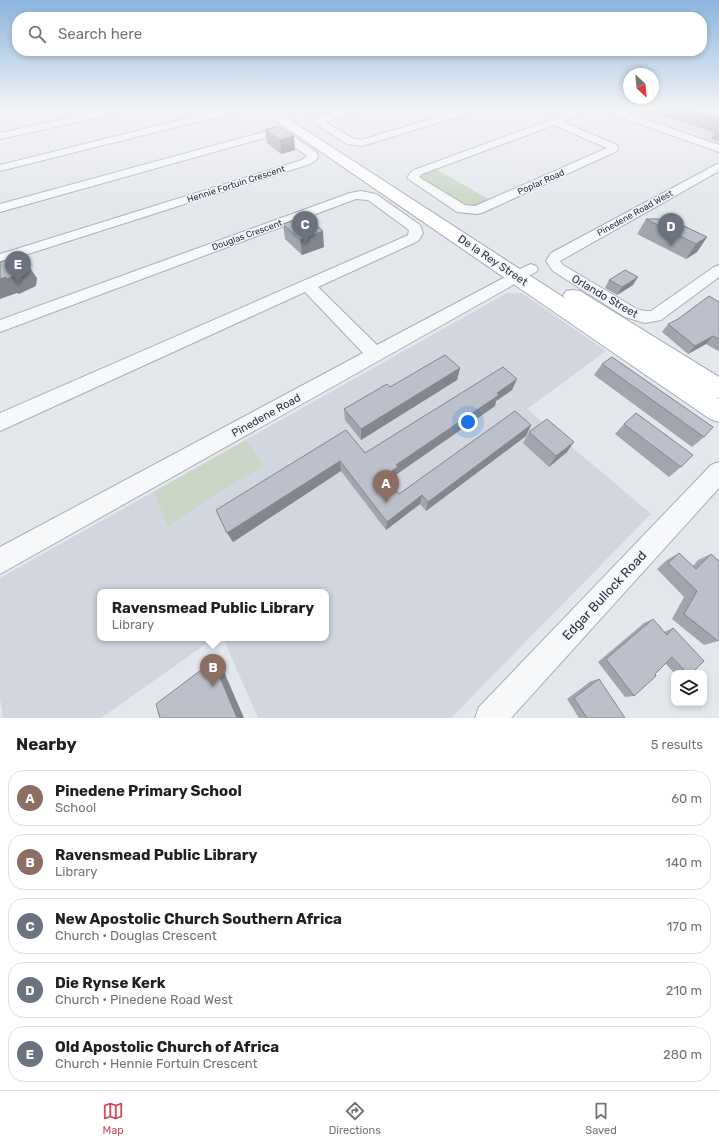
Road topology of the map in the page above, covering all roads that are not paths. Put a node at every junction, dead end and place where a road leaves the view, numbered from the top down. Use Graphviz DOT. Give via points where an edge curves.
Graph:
graph roads {
  1 [pos="102,143"];
  2 [pos="237,143"];
  3 [pos="296,143"];
  4 [pos="318,143"];
  5 [pos="331,143"];
  6 [pos="498,143"];
  7 [pos="604,143"];
  8 [pos="701,143"];
  9 [pos="719,149"];
  10 [pos="719,166"];
  11 [pos="0,168"];
  12 [pos="0,208"];
  13 [pos="0,258"];
  14 [pos="553,261"];
  15 [pos="719,270"];
  16 [pos="525,273"];
  17 [pos="307,285"];
  18 [pos="0,326"];
  19 [pos="376,355"];
  20 [pos="719,389"];
  21 [pos="719,412"];
  22 [pos="0,422"];
  23 [pos="719,472"];
  24 [pos="0,561"];
  25 [pos="490,718"];
  1 -- 11 [label="street"];
  2 -- 12 [label="street, Hennie Fortuin Crescent"];
  3 -- 13 [label="street, Hennie Fortuin Crescent" via="313,155 312,159"];
  4 -- 16 [label="main road, De la Rey Street"];
  5 -- 16 [label="main road, De la Rey Street"];
  6 -- 7 [label="street, Poplar Road" via="418,172 413,177 462,209 477,210 613,149"];
  8 -- 9 [label="street"];
  10 -- 14 [label="street, Pinedene Road West" via="556,256"];
  14 -- 15 [label="street, Orlando Street" via="558,268 631,313 645,317 655,316"];
  16 -- 19 [label="street, Pinedene Road"];
  16 -- 20 [label="main road, De la Rey Street"];
  16 -- 21 [label="main road, De la Rey Street"];
  17 -- 18 [label="street, Douglas Crescent" via="409,240 414,237 415,228 372,197 354,196"];
  17 -- 19 [label="street"];
  17 -- 22 [label="street, Douglas Crescent"];
  19 -- 24 [label="street, Pinedene Road"];
  23 -- 25 [label="street, Edgar Bullock Road"];
}
